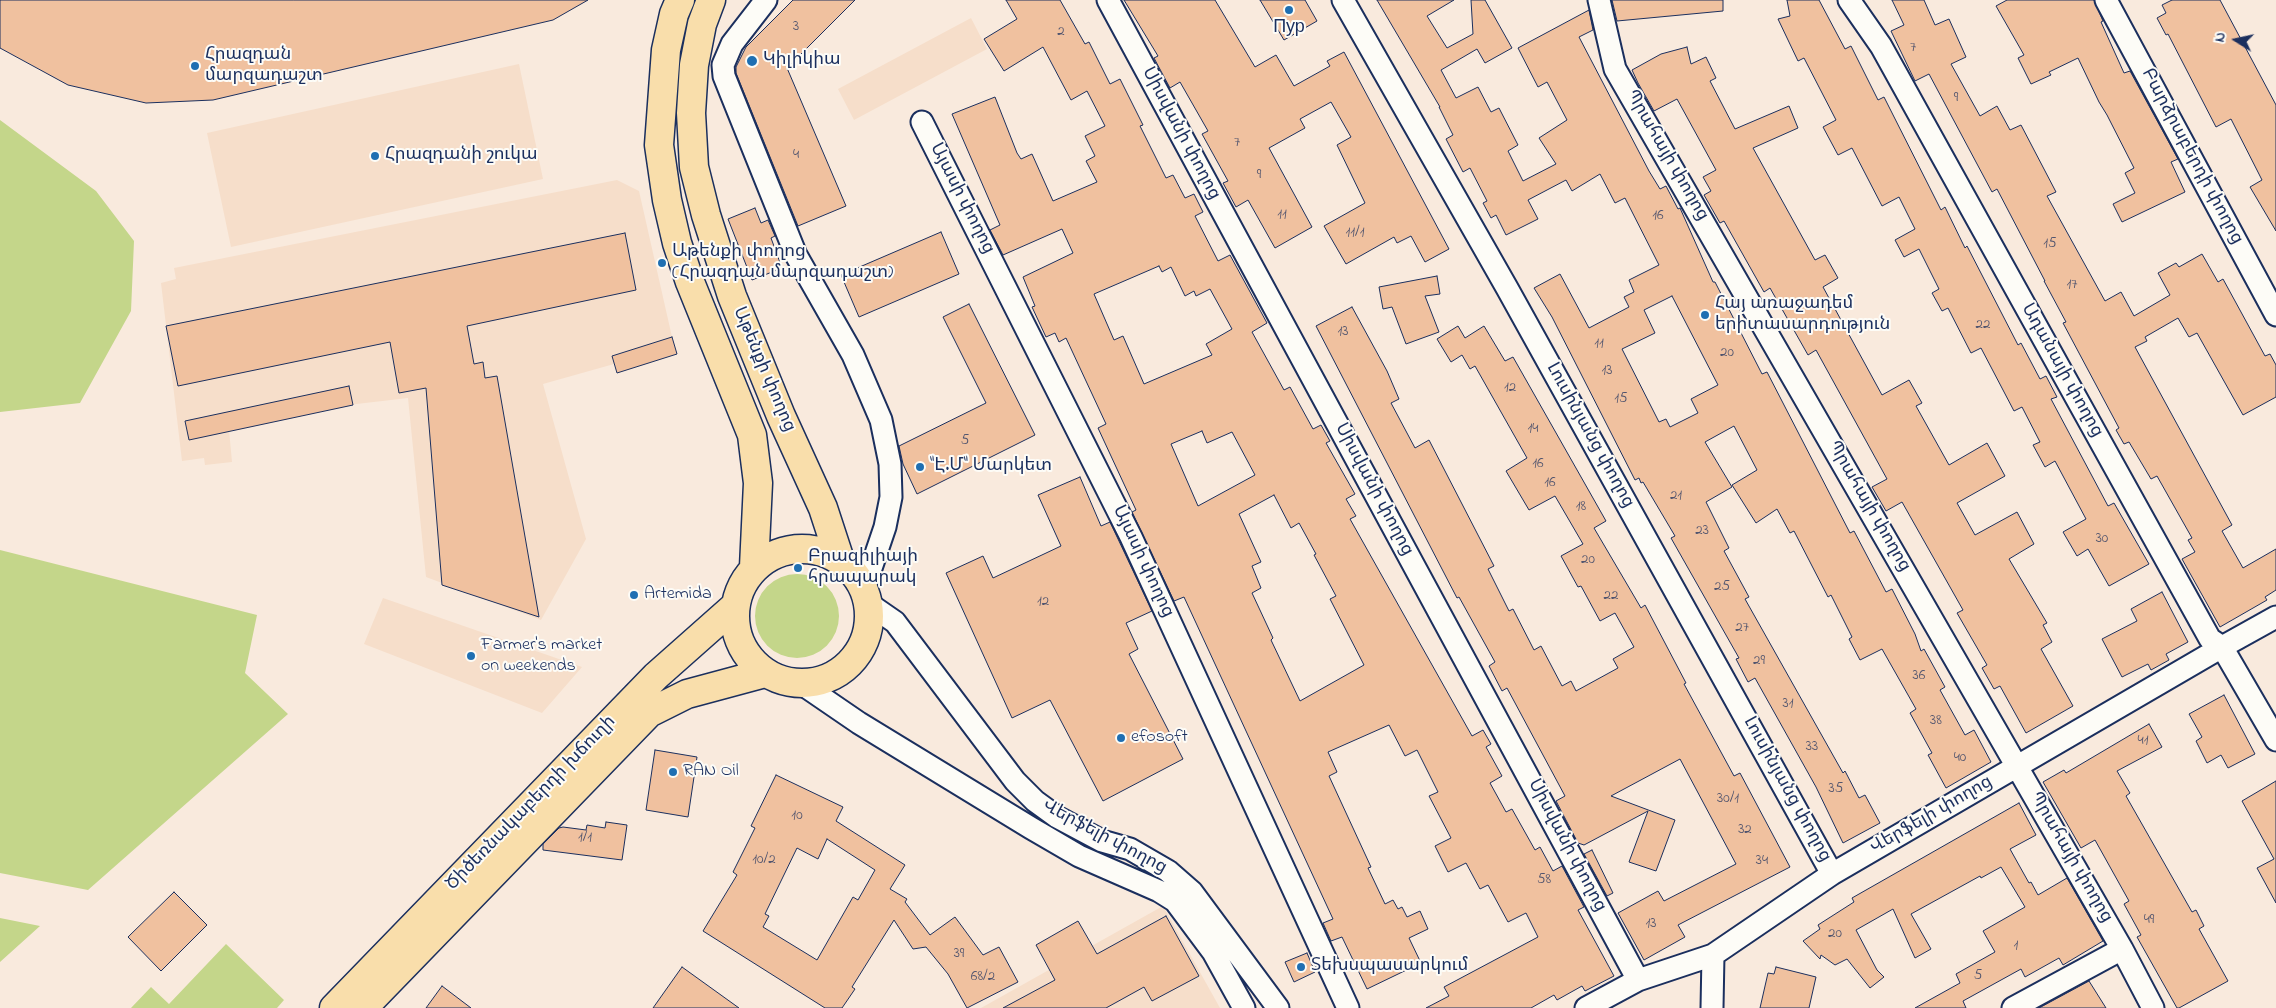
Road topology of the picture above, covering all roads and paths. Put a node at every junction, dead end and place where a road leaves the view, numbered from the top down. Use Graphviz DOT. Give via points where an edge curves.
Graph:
graph roads {
  1 [pos="680,0"];
  2 [pos="711,0"];
  3 [pos="766,0"];
  4 [pos="1108,0"];
  5 [pos="1343,0"];
  6 [pos="1599,0"];
  7 [pos="1849,0"];
  8 [pos="2106,0"];
  9 [pos="922,122"];
  10 [pos="2276,315"];
  11 [pos="840,560"];
  12 [pos="754,568"];
  13 [pos="866,596"];
  14 [pos="735,606"];
  15 [pos="2276,617"];
  16 [pos="2222,647"];
  17 [pos="765,673"];
  18 [pos="802,684"];
  19 [pos="2276,740"];
  20 [pos="2017,766"];
  21 [pos="1832,874"];
  22 [pos="2122,949"];
  23 [pos="1713,955"];
  24 [pos="1638,980"];
  25 [pos="334,1008"];
  26 [pos="363,1008"];
  27 [pos="1244,1008"];
  28 [pos="1278,1008"];
  29 [pos="1348,1008"];
  30 [pos="1586,1008"];
  31 [pos="1712,1008"];
  32 [pos="2013,1008"];
  33 [pos="2153,1008"];
  1 -- 12 [label="main road, Աթենքի փողոց" via="666,50 658,145 677,242 752,435 758,483"];
  2 -- 11 [label="main road, Աթենքի փողոց" via="702,24 694,65 691,113 694,167 732,296 823,508"];
  3 -- 13 [label="street" via="732,44 723,65 724,76 796,255 853,355 881,420 890,464 891,497"];
  4 -- 24 [label="street, Սիսվանի փողոց"];
  5 -- 21 [label="street, Լուսինյանց փողոց" via="1507,288"];
  6 -- 20 [label="street, Պրահայի փողոց" via="1616,69"];
  7 -- 16 [label="street, Ադանայի փողոց" via="1881,46 2210,638"];
  8 -- 10 [label="street, Բարձրաբերդի փողոց"];
  9 -- 29 [label="street, Այասի փողոց" via="1131,537"];
  11 -- 12 [label="main road" via="805,548 769,557"];
  11 -- 13 [label="main road" via="850,568"];
  12 -- 14 [label="main road" via="741,585"];
  13 -- 18 [label="main road" via="869,623 864,642 854,660 839,673 821,681"];
  13 -- 28 [label="street, Վերֆելի փողոց" via="895,622 1015,781 1035,801 1057,817 1102,841 1130,849 1174,876 1192,892"];
  14 -- 17 [label="main road" via="734,625 740,644 750,660"];
  14 -- 25 [label="main road, Ծիծեռնակաբերդի խճուղի" via="656,676"];
  15 -- 16 [label="street, Վերֆելի փողոց"];
  16 -- 19 [label="street, Ադանայի փողոց"];
  16 -- 20 [label="street, Վերֆելի փողոց"];
  17 -- 18 [label="main road" via="782,681"];
  17 -- 26 [label="main road, Ծիծեռնակաբերդի խճուղի" via="687,694 649,713"];
  18 -- 27 [label="street" via="859,723 1079,856 1160,891 1175,901 1213,952"];
  20 -- 21 [label="street, Վերֆելի փողոց"];
  20 -- 22 [label="street, Պրահայի փողոց"];
  21 -- 23 [label="street, Վերֆելի փողոց"];
  22 -- 32 [label="street"];
  22 -- 33 [label="street, Պրահայի փողոց"];
  23 -- 24 [label="street, Վերֆելի փողոց"];
  23 -- 31 [label="street"];
  24 -- 30 [label="street, Վերֆելի փողոց"];
}
